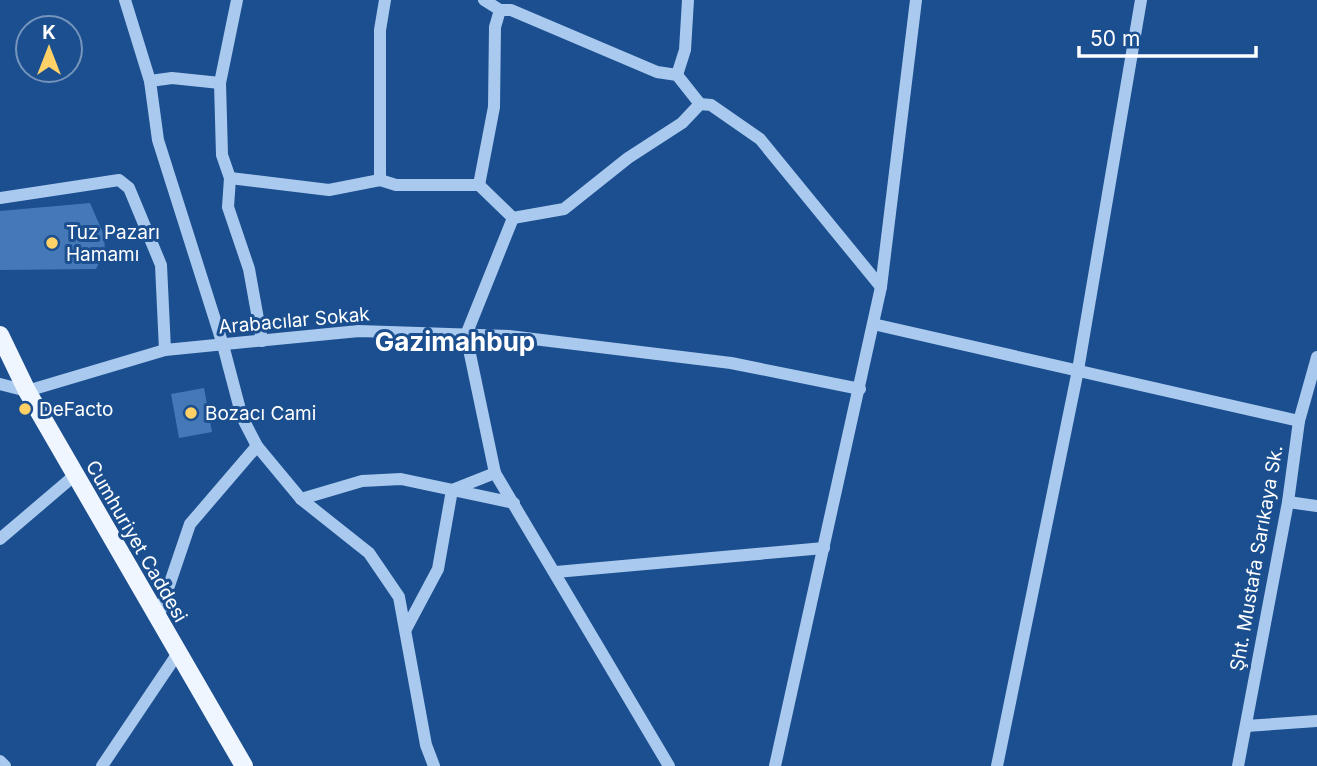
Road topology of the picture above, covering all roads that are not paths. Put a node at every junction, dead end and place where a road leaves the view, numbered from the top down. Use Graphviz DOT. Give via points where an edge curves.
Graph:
graph roads {
  1 [pos="125,0"];
  2 [pos="237,0"];
  3 [pos="385,0"];
  4 [pos="484,0"];
  5 [pos="688,0"];
  6 [pos="916,0"];
  7 [pos="1141,0"];
  8 [pos="500,10"];
  9 [pos="677,75"];
  10 [pos="150,82"];
  11 [pos="220,83"];
  12 [pos="700,104"];
  13 [pos="230,178"];
  14 [pos="380,180"];
  15 [pos="479,185"];
  16 [pos="0,198"];
  17 [pos="513,218"];
  18 [pos="881,287"];
  19 [pos="873,324"];
  20 [pos="0,335"];
  21 [pos="466,335"];
  22 [pos="262,341"];
  23 [pos="223,345"];
  24 [pos="165,350"];
  25 [pos="1317,357"];
  26 [pos="1078,370"];
  27 [pos="0,384"];
  28 [pos="860,389"];
  29 [pos="27,391"];
  30 [pos="1299,421"];
  31 [pos="257,446"];
  32 [pos="495,473"];
  33 [pos="75,475"];
  34 [pos="452,490"];
  35 [pos="301,499"];
  36 [pos="1288,502"];
  37 [pos="513,503"];
  38 [pos="1317,506"];
  39 [pos="0,539"];
  40 [pos="824,548"];
  41 [pos="556,572"];
  42 [pos="158,618"];
  43 [pos="406,629"];
  44 [pos="178,653"];
  45 [pos="1317,721"];
  46 [pos="1246,726"];
  47 [pos="0,761"];
  48 [pos="5,766"];
  49 [pos="102,766"];
  50 [pos="244,766"];
  51 [pos="435,766"];
  52 [pos="669,766"];
  53 [pos="775,766"];
  54 [pos="997,766"];
  55 [pos="1238,766"];
  1 -- 10 [label="street"];
  2 -- 11 [label="street"];
  3 -- 14 [label="street" via="380,30"];
  4 -- 8 [label="street"];
  5 -- 9 [label="street" via="685,50"];
  6 -- 18 [label="street"];
  7 -- 26 [label="street"];
  8 -- 9 [label="street" via="511,10 657,72"];
  8 -- 15 [label="street" via="495,27 494,107"];
  9 -- 12 [label="street"];
  10 -- 11 [label="street" via="172,78"];
  10 -- 23 [label="street" via="158,140"];
  11 -- 13 [label="street" via="222,155"];
  12 -- 17 [label="street" via="682,123 628,158 564,209"];
  12 -- 18 [label="street" via="711,105 760,139"];
  13 -- 14 [label="street" via="329,190"];
  13 -- 22 [label="street" via="228,207 249,270"];
  14 -- 15 [label="street" via="396,185"];
  15 -- 17 [label="street"];
  16 -- 24 [label="street" via="119,180 129,188 161,265"];
  17 -- 21 [label="street"];
  18 -- 19 [label="street"];
  19 -- 26 [label="street"];
  19 -- 28 [label="street"];
  20 -- 29 [label="main road, Cumhuriyet Caddesi"];
  21 -- 22 [label="street, Arabacılar Sokak" via="359,331"];
  21 -- 28 [label="street, Arabacılar Sokak" via="509,336 731,363"];
  21 -- 32 [label="street"];
  22 -- 23 [label="street, Arabacılar Sokak"];
  23 -- 24 [label="street, Arabacılar Sokak"];
  23 -- 31 [label="street" via="242,417"];
  24 -- 29 [label="street, Arabacılar Sokak"];
  25 -- 30 [label="street, Şht. Mustafa Sarıkaya Sk."];
  26 -- 30 [label="street"];
  26 -- 54 [label="street"];
  27 -- 29 [label="street"];
  28 -- 40 [label="street"];
  29 -- 33 [label="main road, Cumhuriyet Caddesi"];
  30 -- 36 [label="street, Şht. Mustafa Sarıkaya Sk."];
  31 -- 35 [label="street"];
  31 -- 42 [label="street" via="190,524"];
  32 -- 34 [label="street"];
  32 -- 37 [label="street"];
  33 -- 39 [label="street"];
  33 -- 42 [label="main road, Cumhuriyet Caddesi"];
  34 -- 35 [label="street" via="401,480 362,481"];
  34 -- 37 [label="street"];
  34 -- 43 [label="street" via="438,569"];
  35 -- 43 [label="street" via="369,553 399,597"];
  36 -- 38 [label="street"];
  36 -- 46 [label="street, Şht. Mustafa Sarıkaya Sk."];
  37 -- 41 [label="street"];
  40 -- 41 [label="street"];
  40 -- 53 [label="street"];
  41 -- 52 [label="street"];
  42 -- 44 [label="main road, Cumhuriyet Caddesi"];
  43 -- 51 [label="street" via="426,745"];
  44 -- 49 [label="street"];
  44 -- 50 [label="main road, Cumhuriyet Caddesi"];
  45 -- 46 [label="street"];
  46 -- 55 [label="street, Şht. Mustafa Sarıkaya Sk."];
  47 -- 48 [label="street"];
}
